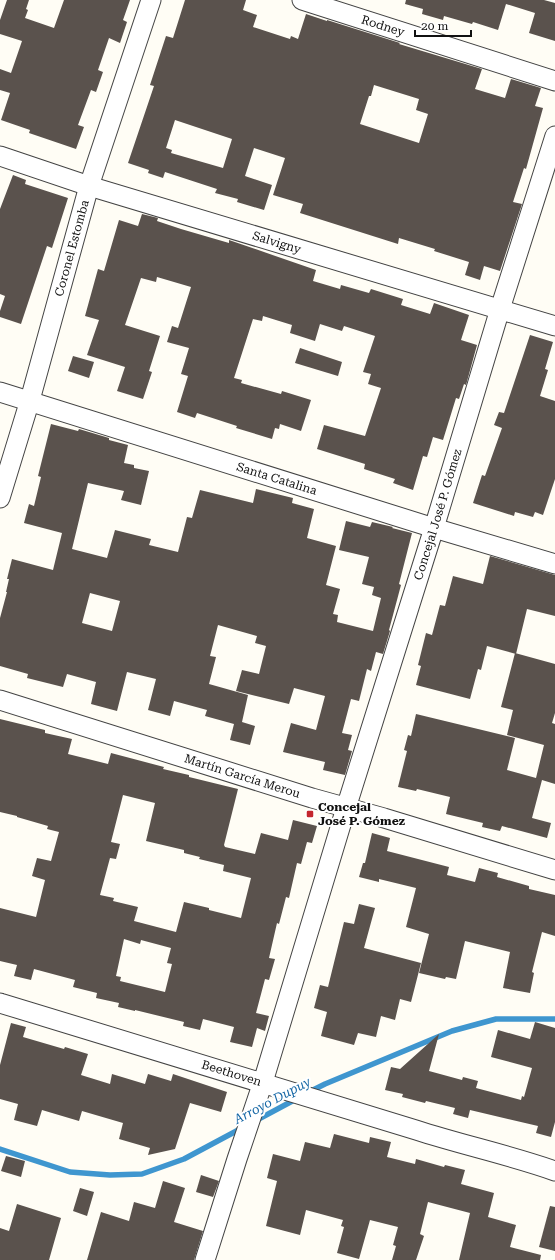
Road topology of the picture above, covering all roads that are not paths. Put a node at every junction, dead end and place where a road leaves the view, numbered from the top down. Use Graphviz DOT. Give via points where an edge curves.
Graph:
graph roads {
  1 [pos="151,0"];
  2 [pos="302,0"];
  3 [pos="555,81"];
  4 [pos="555,136"];
  5 [pos="0,156"];
  6 [pos="89,186"];
  7 [pos="500,309"];
  8 [pos="555,326"];
  9 [pos="0,392"];
  10 [pos="30,400"];
  11 [pos="0,498"];
  12 [pos="434,528"];
  13 [pos="555,564"];
  14 [pos="0,700"];
  15 [pos="346,808"];
  16 [pos="555,870"];
  17 [pos="0,1003"];
  18 [pos="263,1082"];
  19 [pos="555,1171"];
  20 [pos="205,1260"];
  1 -- 6 [label="street, Coronel Estomba"];
  2 -- 3 [label="street, Rodney"];
  4 -- 7 [label="street, Concejal José P. Gómez"];
  5 -- 6 [label="street, Salvigny"];
  6 -- 7 [label="street, Salvigny"];
  6 -- 10 [label="street, Coronel Estomba"];
  7 -- 8 [label="street, Salvigny"];
  7 -- 12 [label="street, Concejal José P. Gómez"];
  9 -- 10 [label="street, Santa Catalina"];
  10 -- 11 [label="street, Coronel Estomba"];
  10 -- 12 [label="street, Santa Catalina"];
  12 -- 13 [label="street, Santa Catalina"];
  12 -- 15 [label="street, Concejal José P. Gómez"];
  14 -- 15 [label="street, Martín García Merou"];
  15 -- 16 [label="street, Martín García Merou"];
  15 -- 18 [label="street, Concejal José P. Gómez"];
  17 -- 18 [label="street, Beethoven"];
  18 -- 19 [label="street, Beethoven"];
  18 -- 20 [label="street, Concejal José P. Gómez"];
}
